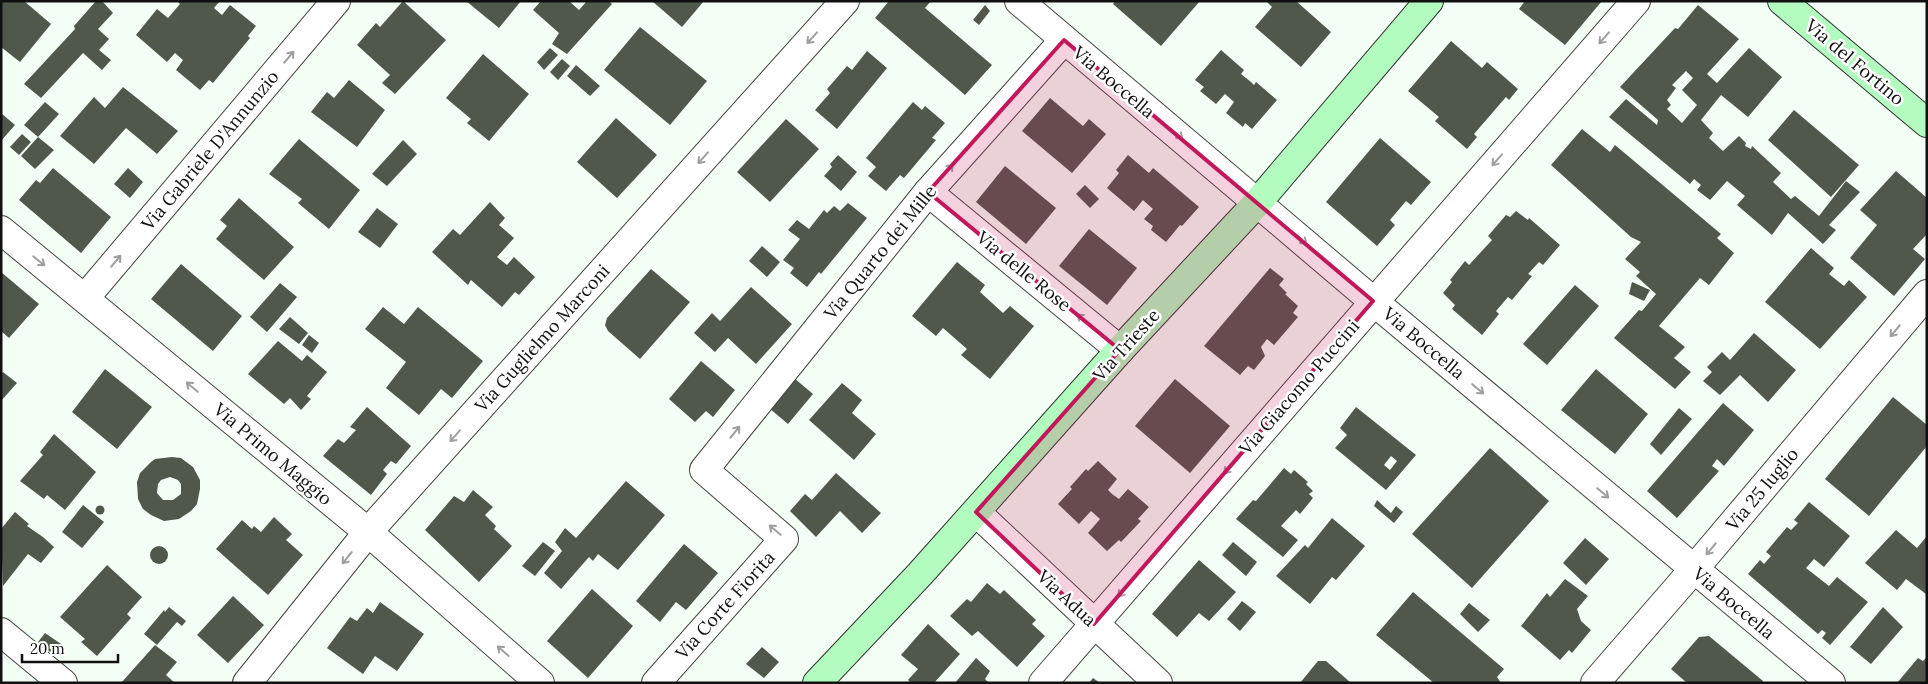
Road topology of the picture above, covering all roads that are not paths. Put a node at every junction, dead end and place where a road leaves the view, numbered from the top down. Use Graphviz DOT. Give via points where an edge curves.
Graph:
graph roads {
  1 [pos="336,1"];
  2 [pos="844,1"];
  3 [pos="1019,1"];
  4 [pos="1429,1"];
  5 [pos="1636,1"];
  6 [pos="1782,1"];
  7 [pos="1064,40"];
  8 [pos="1927,123"];
  9 [pos="928,192"];
  10 [pos="1258,202"];
  11 [pos="1,230"];
  12 [pos="1927,294"];
  13 [pos="85,298"];
  14 [pos="1373,301"];
  15 [pos="1120,350"];
  16 [pos="704,470"];
  17 [pos="976,512"];
  18 [pos="368,532"];
  19 [pos="1694,569"];
  20 [pos="1094,624"];
  21 [pos="1,632"];
  22 [pos="63,683"];
  23 [pos="247,683"];
  24 [pos="540,683"];
  25 [pos="656,683"];
  26 [pos="817,683"];
  27 [pos="1043,683"];
  28 [pos="1158,683"];
  29 [pos="1595,683"];
  30 [pos="1830,683"];
  13 -- 1 [label="street, Via Gabriele D'Annunzio, one-way"];
  2 -- 18 [label="street, Via Guglielmo Marconi, one-way"];
  3 -- 7 [label="street, Via Boccella"];
  4 -- 10 [label="street, Via Trieste"];
  5 -- 14 [label="street, Via Giacomo Puccini, one-way"];
  6 -- 8 [label="street, Via del Fortino"];
  9 -- 7 [label="street, Via Quarto dei Mille, one-way"];
  7 -- 10 [label="street, Via Boccella, one-way"];
  15 -- 9 [label="street, Via delle Rose, one-way"];
  16 -- 9 [label="street, Via Quarto dei Mille, one-way"];
  10 -- 14 [label="street, Via Boccella, one-way"];
  10 -- 15 [label="street, Via Trieste"];
  11 -- 13 [label="street, Via Primo Maggio, one-way"];
  12 -- 19 [label="street, Via 25 luglio, one-way"];
  18 -- 13 [label="street, Via Primo Maggio, one-way"];
  14 -- 19 [label="street, Via Boccella, one-way"];
  14 -- 20 [label="street, Via Giacomo Puccini, one-way"];
  15 -- 17 [label="street, Via Trieste"];
  25 -- 16 [label="street, Via Corte Fiorita, one-way" via="784,539"];
  17 -- 20 [label="street, Via Adua"];
  17 -- 26 [label="street, Via Trieste"];
  18 -- 23 [label="street, Via Guglielmo Marconi, one-way"];
  24 -- 18 [label="street, Via Primo Maggio, one-way"];
  19 -- 29 [label="street, Via 25 luglio"];
  19 -- 30 [label="street, Via Boccella"];
  20 -- 27 [label="street, Via Giacomo Puccini"];
  20 -- 28 [label="street, Via Adua"];
  21 -- 22 [label="street"];
}
